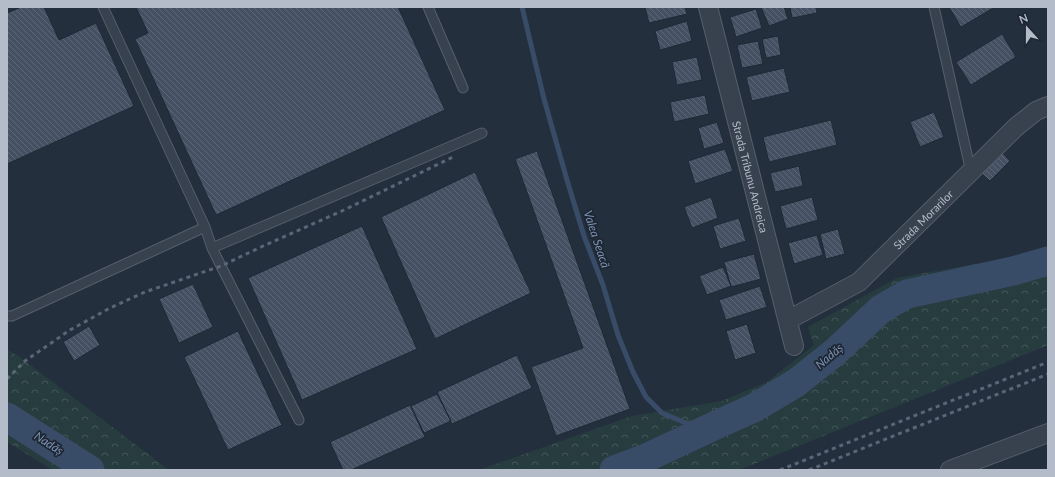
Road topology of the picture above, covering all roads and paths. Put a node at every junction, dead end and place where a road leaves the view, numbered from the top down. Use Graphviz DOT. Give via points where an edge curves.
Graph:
graph roads {
  1 [pos="103,7"];
  2 [pos="428,7"];
  3 [pos="708,7"];
  4 [pos="934,7"];
  5 [pos="463,88"];
  6 [pos="1048,106"];
  7 [pos="482,133"];
  8 [pos="971,172"];
  9 [pos="205,227"];
  10 [pos="212,248"];
  11 [pos="7,316"];
  12 [pos="788,320"];
  13 [pos="794,346"];
  14 [pos="299,420"];
  15 [pos="1048,433"];
  16 [pos="950,470"];
  1 -- 9 [label="lane"];
  2 -- 5 [label="lane"];
  3 -- 12 [label="street, Strada Tribunu Andreica"];
  4 -- 8 [label="lane"];
  6 -- 8 [label="street, Strada Morarilor" via="1036,111 1016,127"];
  7 -- 10 [label="lane"];
  8 -- 12 [label="street, Strada Morarilor" via="859,282"];
  9 -- 10 [label="lane"];
  9 -- 11 [label="lane" via="12,316"];
  10 -- 14 [label="lane"];
  12 -- 13 [label="street, Strada Tribunu Andreica"];
  15 -- 16 [label="street"];
}
